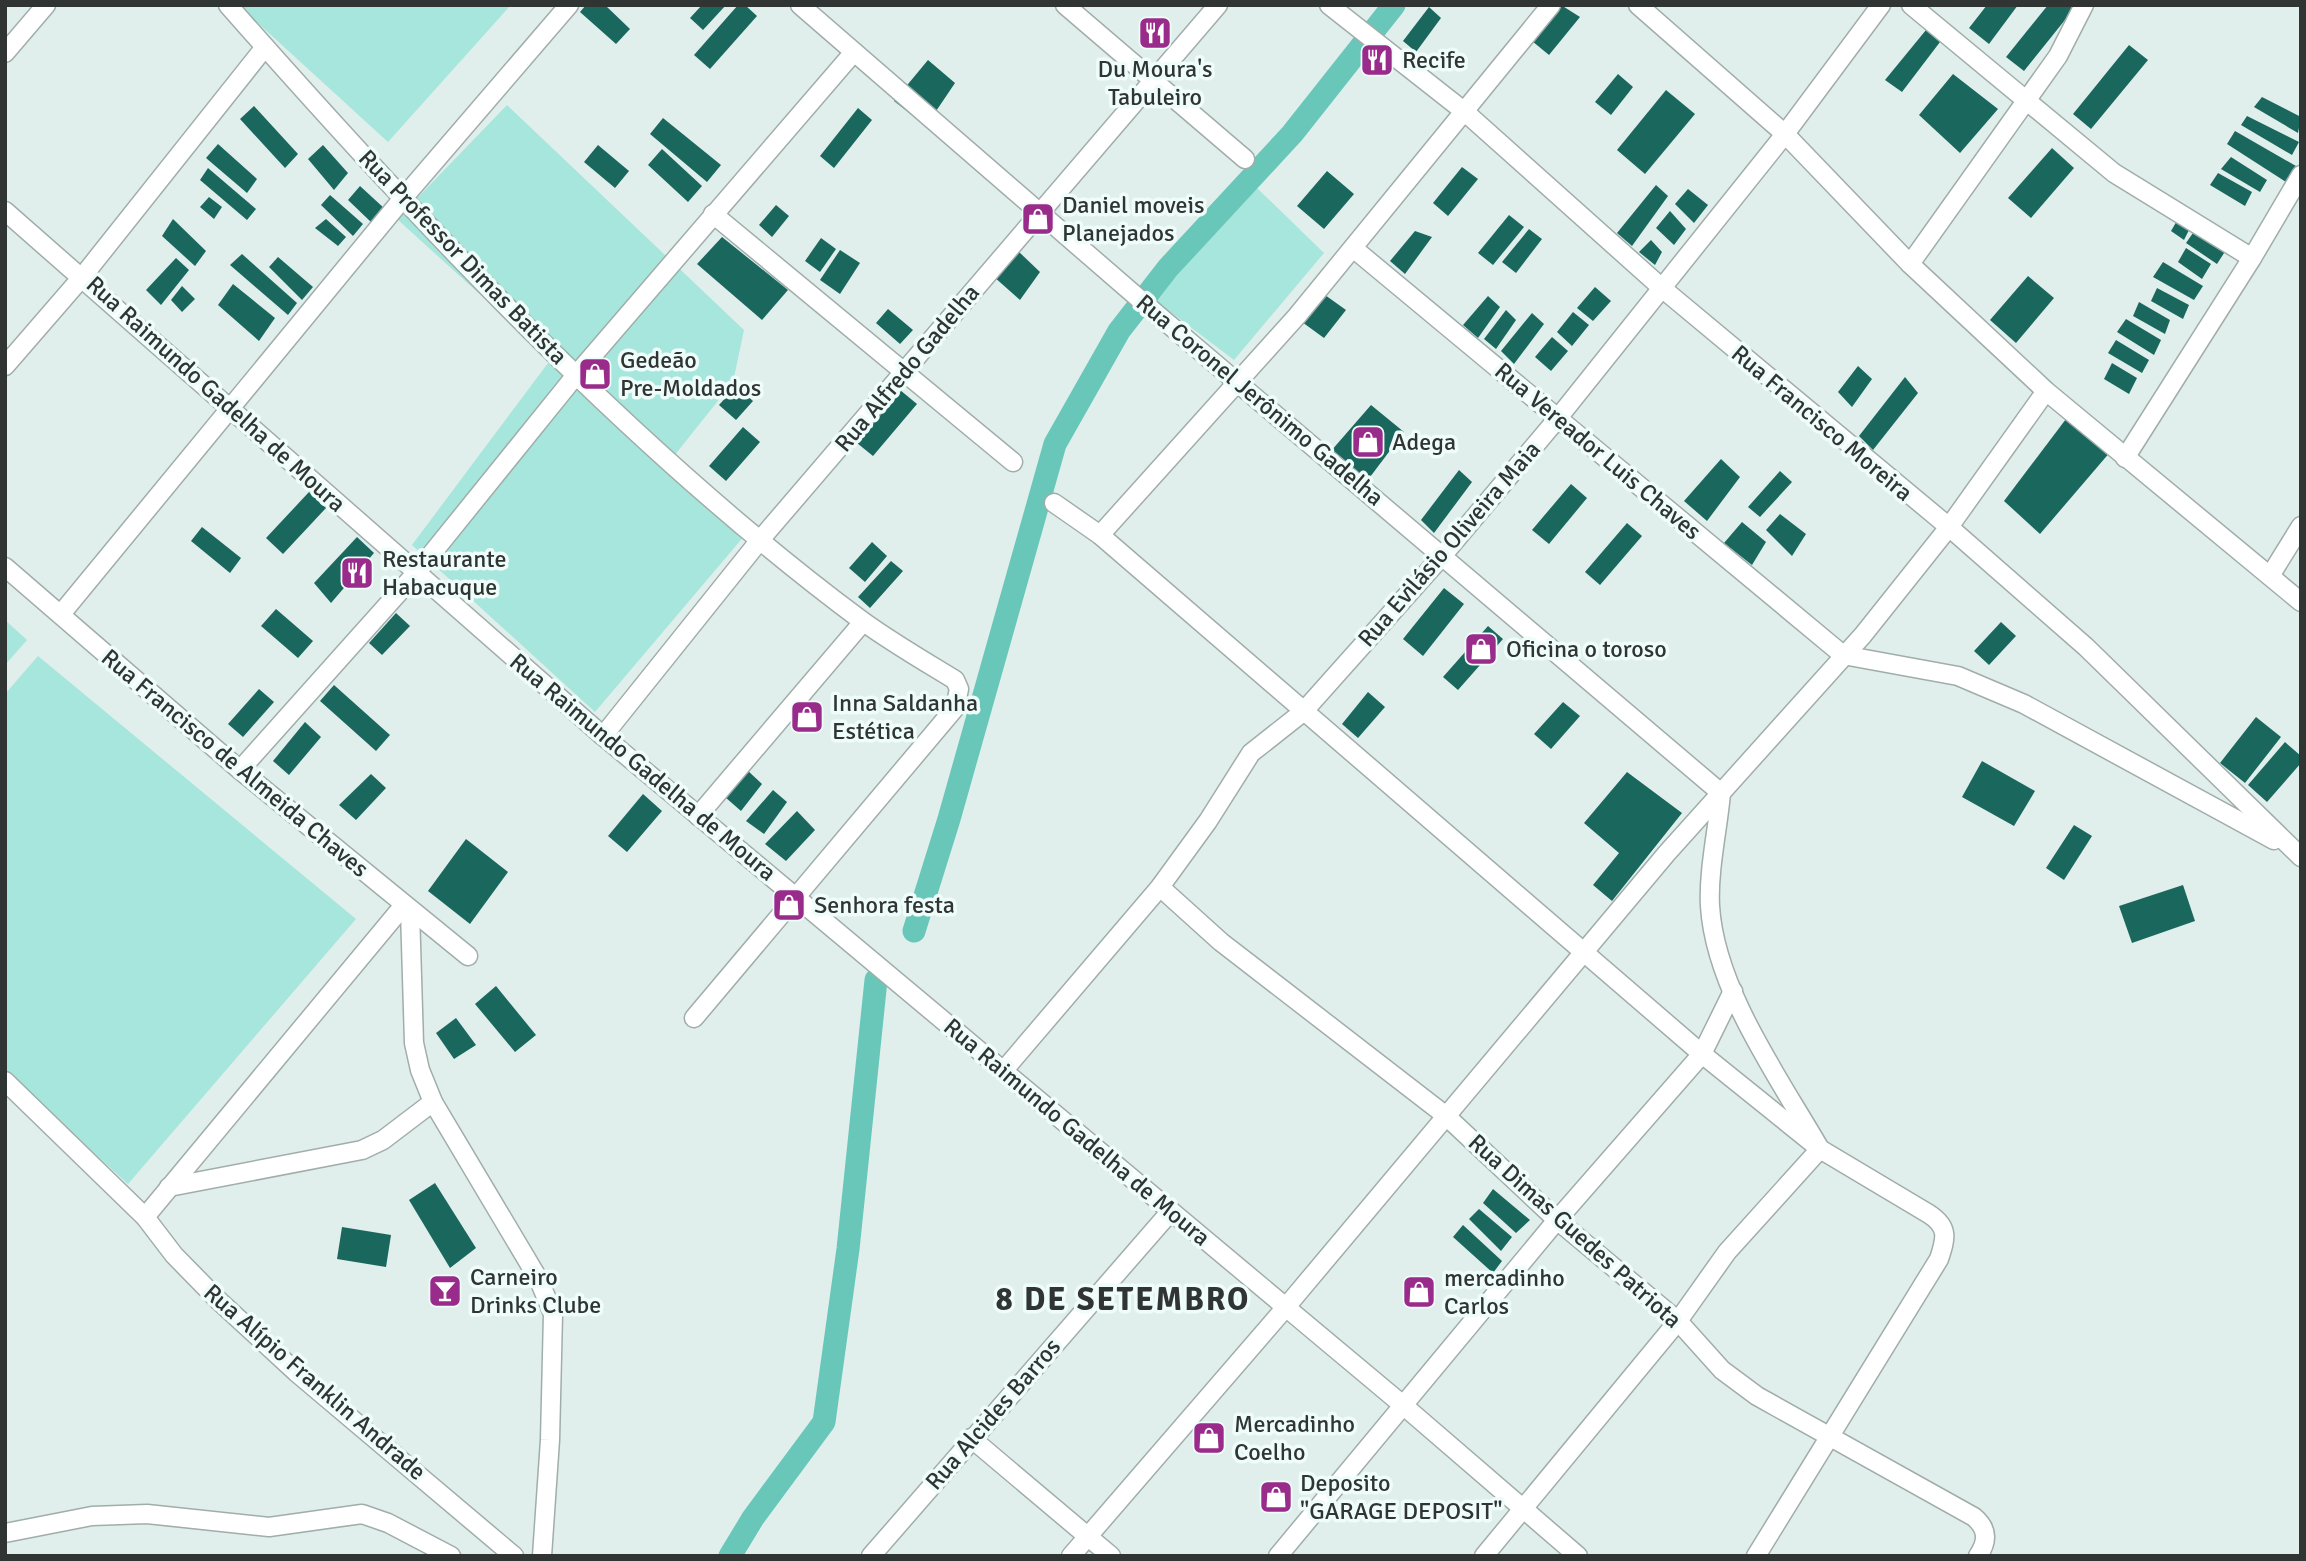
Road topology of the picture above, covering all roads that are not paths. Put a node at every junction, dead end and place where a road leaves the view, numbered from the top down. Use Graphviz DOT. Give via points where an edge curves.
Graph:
graph roads {
  1 [pos="46,5"];
  2 [pos="228,5"];
  3 [pos="569,5"];
  4 [pos="800,5"];
  5 [pos="1065,5"];
  6 [pos="1217,5"];
  7 [pos="1329,5"];
  8 [pos="1551,5"];
  9 [pos="1638,5"];
  10 [pos="1881,5"];
  11 [pos="1910,5"];
  12 [pos="2084,5"];
  13 [pos="265,47"];
  14 [pos="854,52"];
  15 [pos="5,53"];
  16 [pos="1152,80"];
  17 [pos="2025,101"];
  18 [pos="1465,112"];
  19 [pos="1785,134"];
  20 [pos="1245,159"];
  21 [pos="2301,175"];
  22 [pos="404,197"];
  23 [pos="5,211"];
  24 [pos="1040,212"];
  25 [pos="713,214"];
  26 [pos="1353,248"];
  27 [pos="2252,258"];
  28 [pos="1910,264"];
  29 [pos="83,276"];
  30 [pos="1663,289"];
  31 [pos="5,366"];
  32 [pos="904,372"];
  33 [pos="576,375"];
  34 [pos="1239,381"];
  35 [pos="2046,391"];
  36 [pos="231,410"];
  37 [pos="1558,418"];
  38 [pos="2125,458"];
  39 [pos="1013,462"];
  40 [pos="1054,503"];
  41 [pos="2301,526"];
  42 [pos="1948,527"];
  43 [pos="1100,535"];
  44 [pos="760,540"];
  45 [pos="1443,555"];
  46 [pos="5,566"];
  47 [pos="417,572"];
  48 [pos="2270,576"];
  49 [pos="2301,602"];
  50 [pos="61,614"];
  51 [pos="863,622"];
  52 [pos="1843,655"];
  53 [pos="1303,712"];
  54 [pos="603,736"];
  55 [pos="240,770"];
  56 [pos="1721,793"];
  57 [pos="698,816"];
  58 [pos="2297,854"];
  59 [pos="1160,887"];
  60 [pos="797,897"];
  61 [pos="407,908"];
  62 [pos="1586,952"];
  63 [pos="468,956"];
  64 [pos="1734,991"];
  65 [pos="694,1018"];
  66 [pos="1702,1054"];
  67 [pos="1004,1070"];
  68 [pos="5,1081"];
  69 [pos="433,1102"];
  70 [pos="1445,1115"];
  71 [pos="1820,1149"];
  72 [pos="169,1187"];
  73 [pos="1171,1211"];
  74 [pos="145,1217"];
  75 [pos="1557,1220"];
  76 [pos="1286,1307"];
  77 [pos="1678,1321"];
  78 [pos="1404,1406"];
  79 [pos="1832,1436"];
  80 [pos="971,1438"];
  81 [pos="1525,1508"];
  82 [pos="5,1533"];
  83 [pos="1088,1536"];
  84 [pos="506,1554"];
  85 [pos="451,1556"];
  86 [pos="542,1556"];
  87 [pos="871,1556"];
  88 [pos="1071,1556"];
  89 [pos="1111,1556"];
  90 [pos="1278,1556"];
  91 [pos="1484,1556"];
  92 [pos="1578,1556"];
  93 [pos="1756,1556"];
  94 [pos="1978,1556"];
  1 -- 15 [label="street"];
  2 -- 13 [label="street, Rua Professor Dimas Batista"];
  3 -- 22 [label="street"];
  4 -- 14 [label="street, Rua Coronel Jerônimo Gadelha"];
  5 -- 16 [label="street"];
  6 -- 16 [label="street, Rua Alfredo Gadelha"];
  7 -- 18 [label="street, Rua Francisco Moreira"];
  8 -- 18 [label="street"];
  9 -- 19 [label="street"];
  10 -- 19 [label="street, Rua Evilásio Oliveira Maia"];
  11 -- 17 [label="street"];
  12 -- 17 [label="street" via="2058,56"];
  13 -- 22 [label="street, Rua Professor Dimas Batista"];
  13 -- 29 [label="street"];
  14 -- 24 [label="street, Rua Coronel Jerônimo Gadelha"];
  14 -- 25 [label="street"];
  16 -- 20 [label="street"];
  16 -- 24 [label="street, Rua Alfredo Gadelha"];
  17 -- 27 [label="street" via="2114,173"];
  17 -- 28 [label="street"];
  18 -- 26 [label="street"];
  18 -- 30 [label="street, Rua Francisco Moreira"];
  19 -- 28 [label="street"];
  19 -- 30 [label="street, Rua Evilásio Oliveira Maia"];
  21 -- 27 [label="street"];
  22 -- 33 [label="street, Rua Professor Dimas Batista"];
  22 -- 36 [label="street"];
  23 -- 29 [label="street, Rua Raimundo Gadelha de Moura"];
  24 -- 32 [label="street, Rua Alfredo Gadelha"];
  24 -- 34 [label="street, Rua Coronel Jerônimo Gadelha"];
  25 -- 32 [label="street"];
  25 -- 33 [label="street"];
  26 -- 34 [label="street"];
  26 -- 37 [label="street, Rua Vereador Luis Chaves"];
  27 -- 38 [label="street"];
  28 -- 35 [label="street"];
  29 -- 31 [label="street"];
  29 -- 36 [label="street, Rua Raimundo Gadelha de Moura"];
  30 -- 37 [label="street, Rua Evilásio Oliveira Maia"];
  30 -- 42 [label="street, Rua Francisco Moreira"];
  32 -- 39 [label="street"];
  32 -- 44 [label="street, Rua Alfredo Gadelha"];
  33 -- 44 [label="street, Rua Professor Dimas Batista"];
  33 -- 47 [label="street"];
  34 -- 43 [label="street"];
  34 -- 45 [label="street, Rua Coronel Jerônimo Gadelha"];
  35 -- 38 [label="street"];
  35 -- 42 [label="street"];
  36 -- 47 [label="street, Rua Raimundo Gadelha de Moura"];
  36 -- 50 [label="street"];
  37 -- 45 [label="street, Rua Evilásio Oliveira Maia"];
  37 -- 52 [label="street, Rua Vereador Luis Chaves"];
  38 -- 48 [label="street"];
  40 -- 43 [label="street"];
  41 -- 48 [label="street"];
  42 -- 52 [label="street"];
  42 -- 58 [label="street, Rua Francisco Moreira" via="2086,647"];
  43 -- 53 [label="street"];
  44 -- 51 [label="street, Rua Professor Dimas Batista"];
  44 -- 54 [label="street, Rua Alfredo Gadelha"];
  45 -- 53 [label="street, Rua Evilásio Oliveira Maia"];
  45 -- 56 [label="street, Rua Coronel Jerônimo Gadelha"];
  46 -- 50 [label="street, Rua Francisco de Almeida Chaves"];
  47 -- 54 [label="street, Rua Raimundo Gadelha de Moura"];
  47 -- 55 [label="street"];
  48 -- 49 [label="street"];
  50 -- 55 [label="street, Rua Francisco de Almeida Chaves"];
  51 -- 57 [label="street"];
  51 -- 60 [label="street, Rua Professor Dimas Batista" via="955,681 959,689 955,708"];
  52 -- 56 [label="street"];
  52 -- 58 [label="street" via="1958,676 2024,704"];
  53 -- 59 [label="street, Rua Evilásio Oliveira Maia" via="1251,753"];
  53 -- 62 [label="street"];
  54 -- 57 [label="street, Rua Raimundo Gadelha de Moura"];
  55 -- 61 [label="street, Rua Francisco de Almeida Chaves"];
  56 -- 62 [label="street"];
  56 -- 64 [label="street" via="1710,905 1717,945"];
  57 -- 60 [label="street, Rua Raimundo Gadelha de Moura"];
  59 -- 67 [label="street, Rua Evilásio Oliveira Maia"];
  59 -- 70 [label="street, Rua Dimas Guedes Patriota" via="1221,942"];
  60 -- 65 [label="street"];
  60 -- 67 [label="street, Rua Raimundo Gadelha de Moura"];
  61 -- 63 [label="street, Rua Francisco de Almeida Chaves"];
  61 -- 69 [label="street" via="414,1043"];
  61 -- 72 [label="street"];
  62 -- 66 [label="street"];
  62 -- 70 [label="street"];
  64 -- 66 [label="street"];
  64 -- 71 [label="street"];
  66 -- 71 [label="street"];
  66 -- 75 [label="street"];
  67 -- 73 [label="street, Rua Raimundo Gadelha de Moura"];
  68 -- 74 [label="street, Rua Alípio Franklin Andrade"];
  69 -- 72 [label="street" via="362,1150"];
  69 -- 86 [label="street" via="539,1280 553,1314"];
  70 -- 75 [label="street, Rua Dimas Guedes Patriota"];
  70 -- 76 [label="street"];
  71 -- 77 [label="street" via="1727,1252"];
  71 -- 79 [label="street" via="1940,1221 1946,1237 1939,1259"];
  72 -- 74 [label="street"];
  73 -- 76 [label="street, Rua Raimundo Gadelha de Moura"];
  73 -- 80 [label="street, Rua Alcides Barros"];
  74 -- 84 [label="street, Rua Alípio Franklin Andrade" via="174,1255 228,1309"];
  75 -- 77 [label="street, Rua Dimas Guedes Patriota"];
  75 -- 78 [label="street"];
  76 -- 78 [label="street, Rua Raimundo Gadelha de Moura"];
  76 -- 83 [label="street"];
  77 -- 79 [label="street, Rua Dimas Guedes Patriota" via="1722,1370 1750,1392"];
  77 -- 81 [label="street"];
  78 -- 81 [label="street, Rua Raimundo Gadelha de Moura"];
  78 -- 90 [label="street"];
  79 -- 93 [label="street"];
  79 -- 94 [label="street, Rua Dimas Guedes Patriota" via="1975,1517 1986,1533"];
  80 -- 83 [label="street"];
  80 -- 87 [label="street, Rua Alcides Barros"];
  81 -- 91 [label="street"];
  81 -- 92 [label="street, Rua Raimundo Gadelha de Moura"];
  82 -- 85 [label="street" via="92,1516 147,1514 270,1527 362,1514 381,1519"];
  83 -- 88 [label="street"];
  83 -- 89 [label="street"];
}
